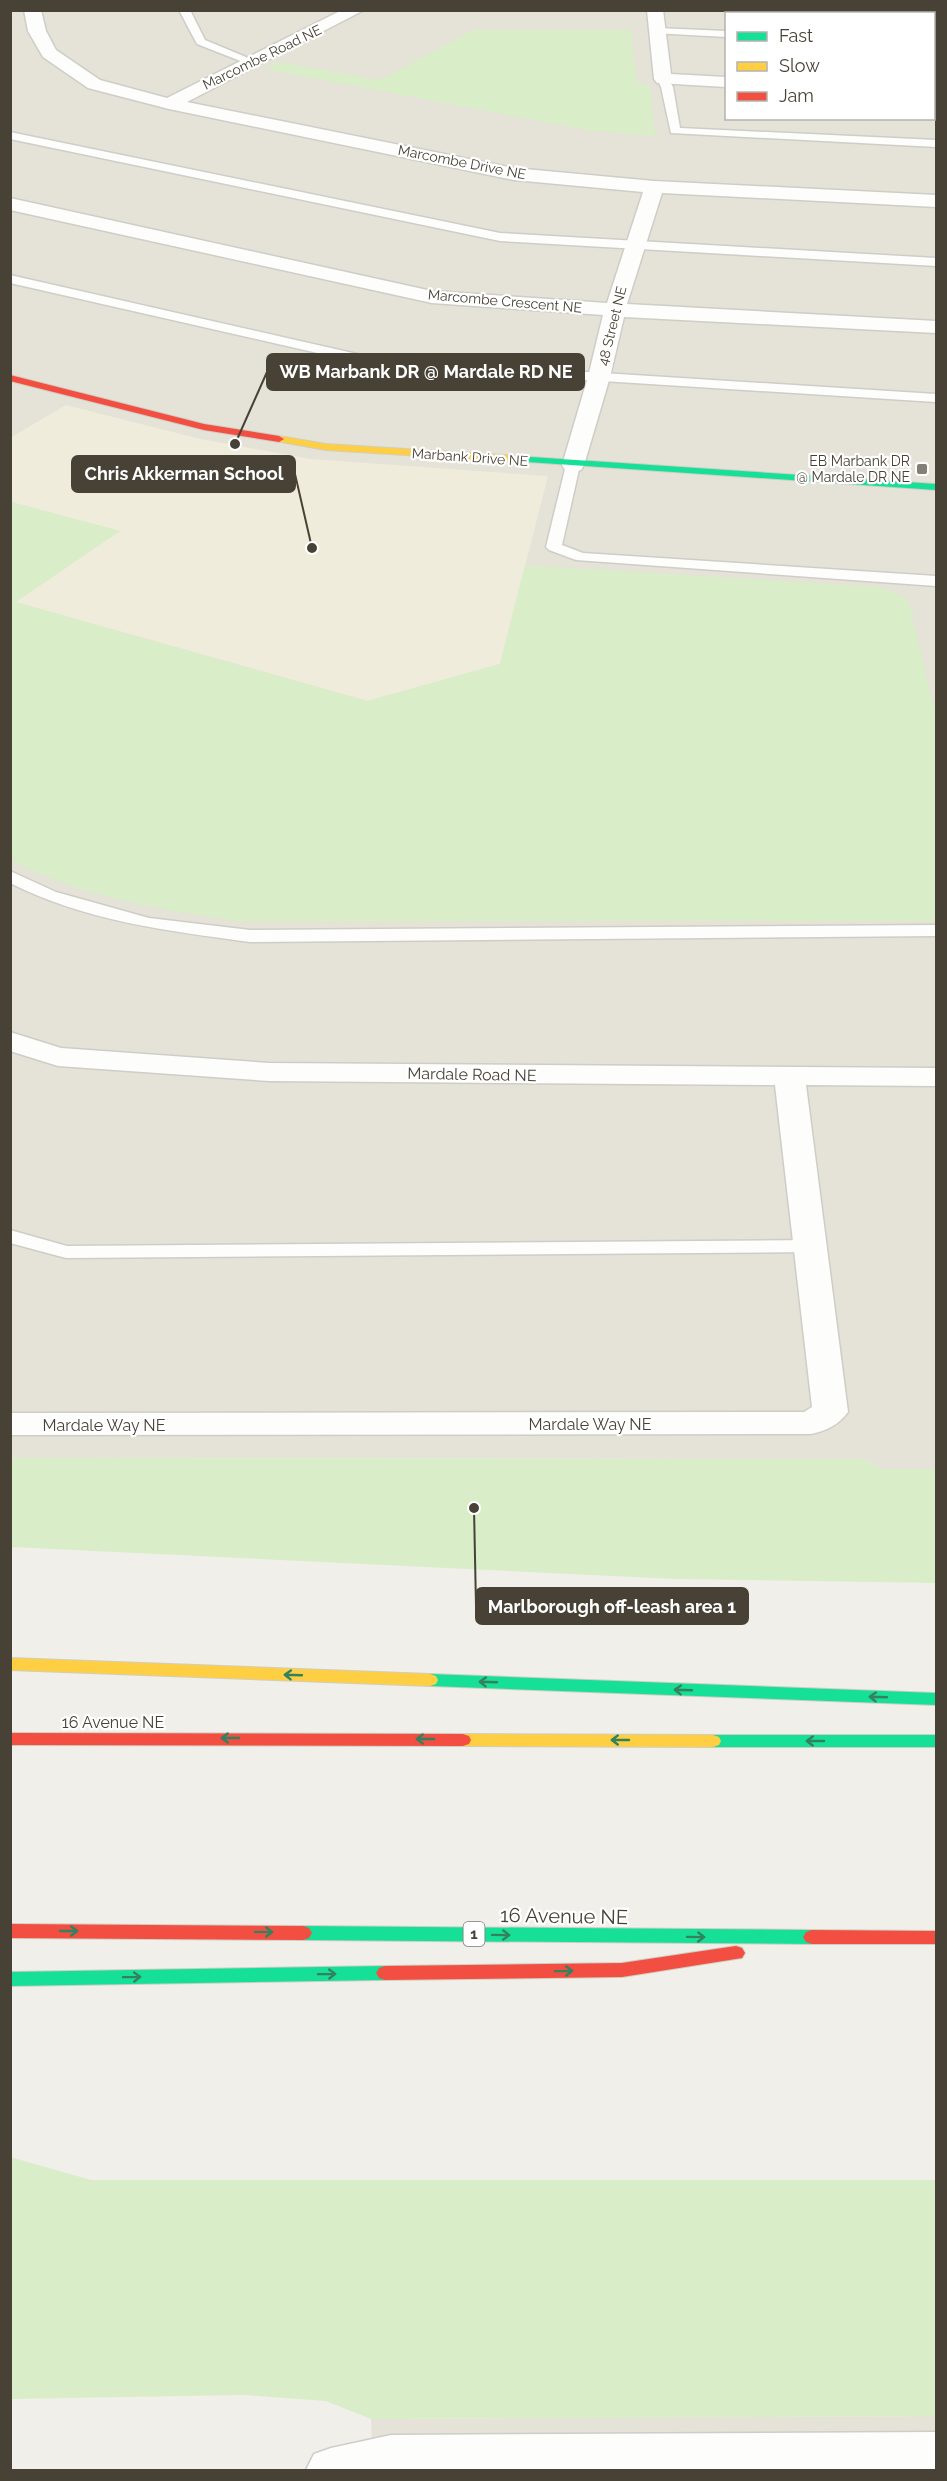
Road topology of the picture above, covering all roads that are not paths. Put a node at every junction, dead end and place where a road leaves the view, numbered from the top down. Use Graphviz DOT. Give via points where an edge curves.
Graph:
graph roads {
  1 [pos="32,10"];
  2 [pos="184,10"];
  3 [pos="356,10"];
  4 [pos="656,10"];
  5 [pos="37,31"];
  6 [pos="657,31"];
  7 [pos="17,32"];
  8 [pos="725,34"];
  9 [pos="252,62"];
  10 [pos="663,79"];
  11 [pos="725,82"];
  12 [pos="168,104"];
  13 [pos="10,135"];
  14 [pos="936,144"];
  15 [pos="654,188"];
  16 [pos="936,201"];
  17 [pos="10,204"];
  18 [pos="634,246"];
  19 [pos="936,262"];
  20 [pos="10,279"];
  21 [pos="615,310"];
  22 [pos="936,327"];
  23 [pos="599,377"];
  24 [pos="10,378"];
  25 [pos="936,398"];
  26 [pos="573,465"];
  27 [pos="936,487"];
  28 [pos="936,582"];
  29 [pos="10,876"];
  30 [pos="936,932"];
  31 [pos="10,1041"];
  32 [pos="790,1077"];
  33 [pos="936,1077"];
  34 [pos="10,1236"];
  35 [pos="812,1246"];
  36 [pos="10,1424"];
  37 [pos="10,1664"];
  38 [pos="936,1700"];
  39 [pos="10,1739"];
  40 [pos="936,1741"];
  41 [pos="10,1931"];
  42 [pos="839,1938"];
  43 [pos="936,1938"];
  44 [pos="10,1979"];
  45 [pos="936,2454"];
  46 [pos="331,2470"];
  1 -- 5 [label="street, Marcombe Drive NE"];
  2 -- 9 [label="lane" via="201,42"];
  3 -- 9 [label="street, Marcombe Road NE"];
  4 -- 6 [label="street"];
  5 -- 7 [label="street"];
  5 -- 12 [label="street, Marcombe Drive NE" via="49,53 94,84"];
  6 -- 8 [label="lane"];
  6 -- 10 [label="street"];
  9 -- 12 [label="street, Marcombe Road NE"];
  10 -- 11 [label="street"];
  10 -- 14 [label="lane" via="675,131"];
  12 -- 15 [label="street, Marcombe Drive NE" via="514,174"];
  13 -- 18 [label="lane" via="500,237"];
  15 -- 16 [label="street, Marcombe Drive NE"];
  15 -- 18 [label="street, 48 Street NE"];
  17 -- 21 [label="street, Marcombe Crescent NE" via="432,297"];
  18 -- 19 [label="lane"];
  18 -- 21 [label="street, 48 Street NE"];
  20 -- 23 [label="lane" via="379,363"];
  21 -- 22 [label="street, Marcombe Crescent NE"];
  21 -- 23 [label="street, 48 Street NE"];
  23 -- 25 [label="lane"];
  23 -- 26 [label="street, 48 Street NE"];
  24 -- 26 [label="main road, Marbank Drive NE" via="204,427 326,447"];
  26 -- 27 [label="main road, Marbank Drive NE"];
  26 -- 28 [label="lane" via="554,547 580,556"];
  29 -- 30 [label="lane" via="50,896 148,923 250,936"];
  31 -- 32 [label="street, Mardale Road NE" via="58,1057 269,1072"];
  32 -- 33 [label="street, Mardale Road NE"];
  32 -- 35 [label="street, Mardale Way NE"];
  34 -- 35 [label="lane" via="66,1252"];
  35 -- 36 [label="street, Mardale Way NE" via="830,1412 811,1423"];
  38 -- 37 [label="main road, one-way"];
  40 -- 39 [label="main road, 16 Avenue NE, one-way"];
  41 -- 42 [label="main road, 16 Avenue NE / 1, one-way"];
  42 -- 43 [label="main road, 16 Avenue NE / 1"];
  44 -- 42 [label="main road, one-way" via="622,1970"];
  45 -- 46 [label="street" via="391,2457"];
}
